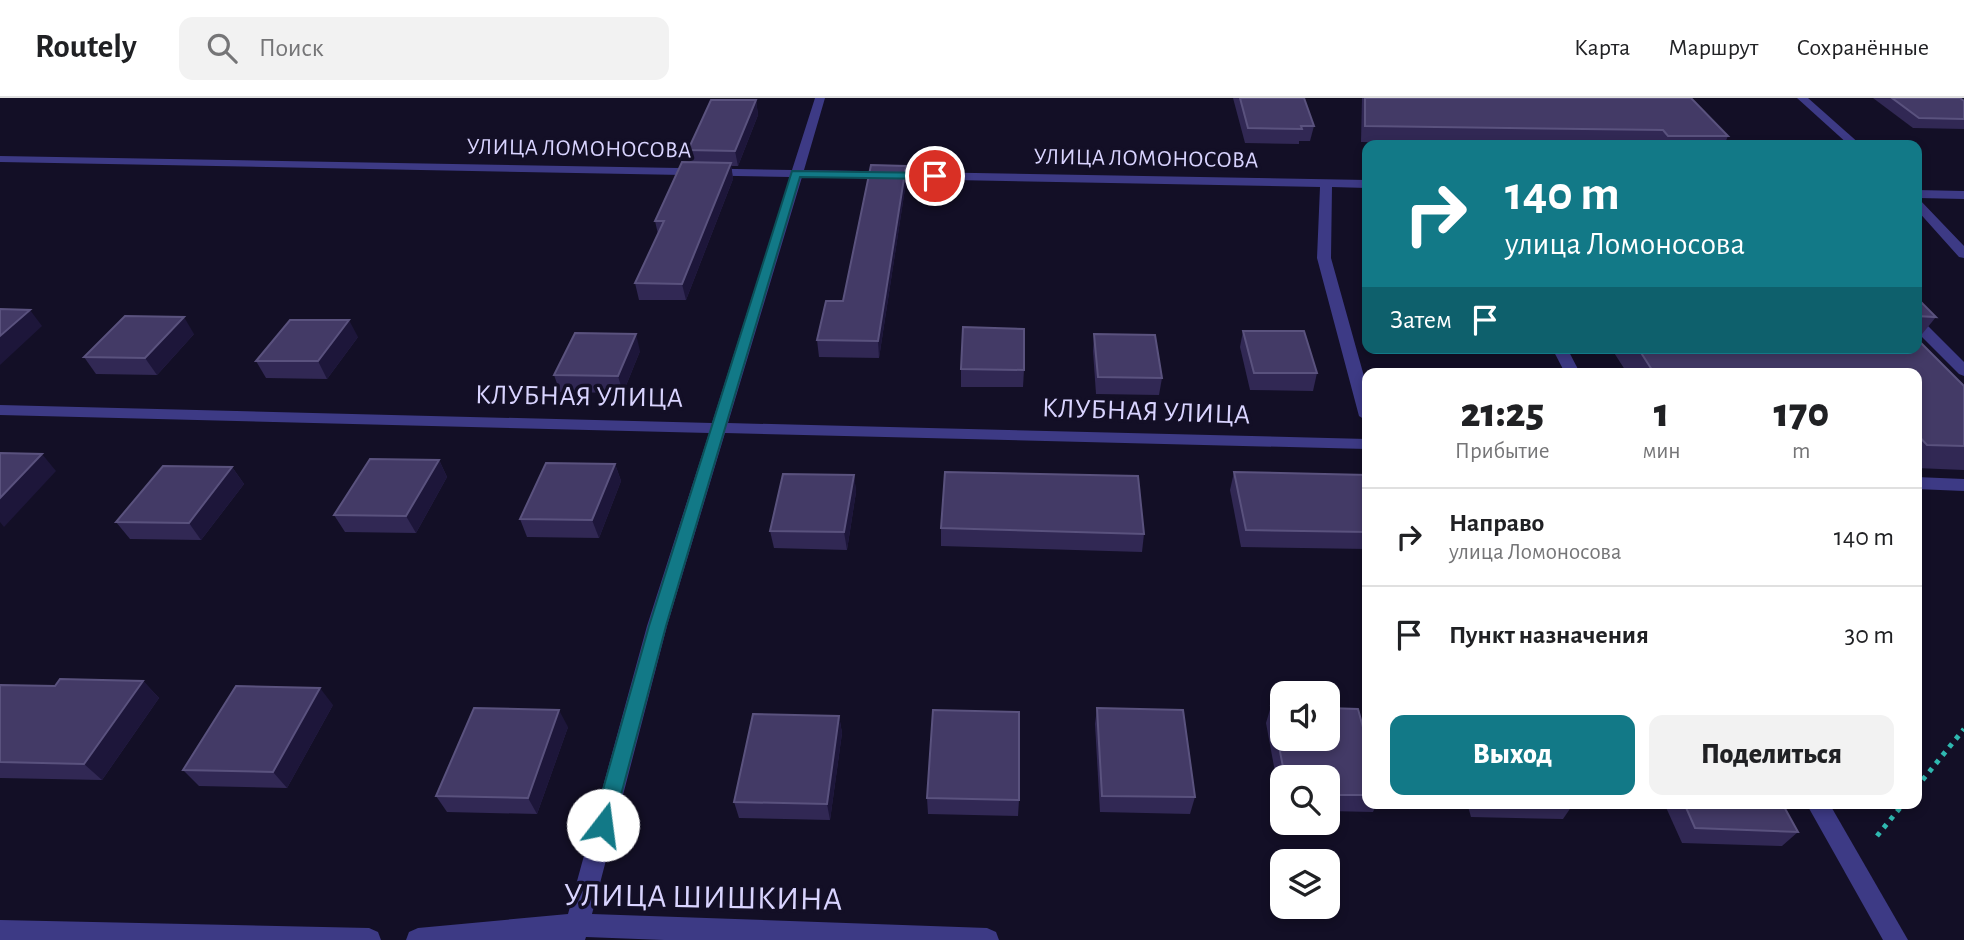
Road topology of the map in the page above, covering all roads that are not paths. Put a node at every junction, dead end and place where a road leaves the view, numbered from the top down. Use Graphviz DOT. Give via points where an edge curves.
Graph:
graph roads {
  1 [pos="820,98"];
  2 [pos="1802,98"];
  3 [pos="1849,140"];
  4 [pos="0,159"];
  5 [pos="796,174"];
  6 [pos="1326,183"];
  7 [pos="1362,184"];
  8 [pos="1922,194"];
  9 [pos="1964,195"];
  10 [pos="1922,208"];
  11 [pos="1964,254"];
  12 [pos="1922,329"];
  13 [pos="1964,371"];
  14 [pos="1362,398"];
  15 [pos="0,410"];
  16 [pos="719,427"];
  17 [pos="1362,444"];
  18 [pos="1922,483"];
  19 [pos="1964,485"];
  20 [pos="1820,809"];
  21 [pos="0,932"];
  22 [pos="575,933"];
  23 [pos="369,940"];
  24 [pos="418,940"];
  25 [pos="986,940"];
  26 [pos="1896,940"];
  1 -- 5 [label="street"];
  2 -- 3 [label="street"];
  4 -- 5 [label="street, УЛИЦА ЛОМОНОСОВА"];
  5 -- 6 [label="street, УЛИЦА ЛОМОНОСОВА"];
  5 -- 16 [label="street"];
  6 -- 7 [label="street, УЛИЦА ЛОМОНОСОВА"];
  6 -- 14 [label="street" via="1324,258"];
  8 -- 9 [label="street"];
  10 -- 11 [label="street"];
  12 -- 13 [label="street"];
  15 -- 16 [label="street, КЛУБНАЯ УЛИЦА"];
  16 -- 17 [label="street, КЛУБНАЯ УЛИЦА"];
  16 -- 22 [label="street" via="657,626"];
  18 -- 19 [label="street"];
  20 -- 26 [label="street"];
  21 -- 23 [label="street"];
  22 -- 24 [label="street, УЛИЦА ШИШКИНА"];
  22 -- 25 [label="street, УЛИЦА ШИШКИНА"];
}
